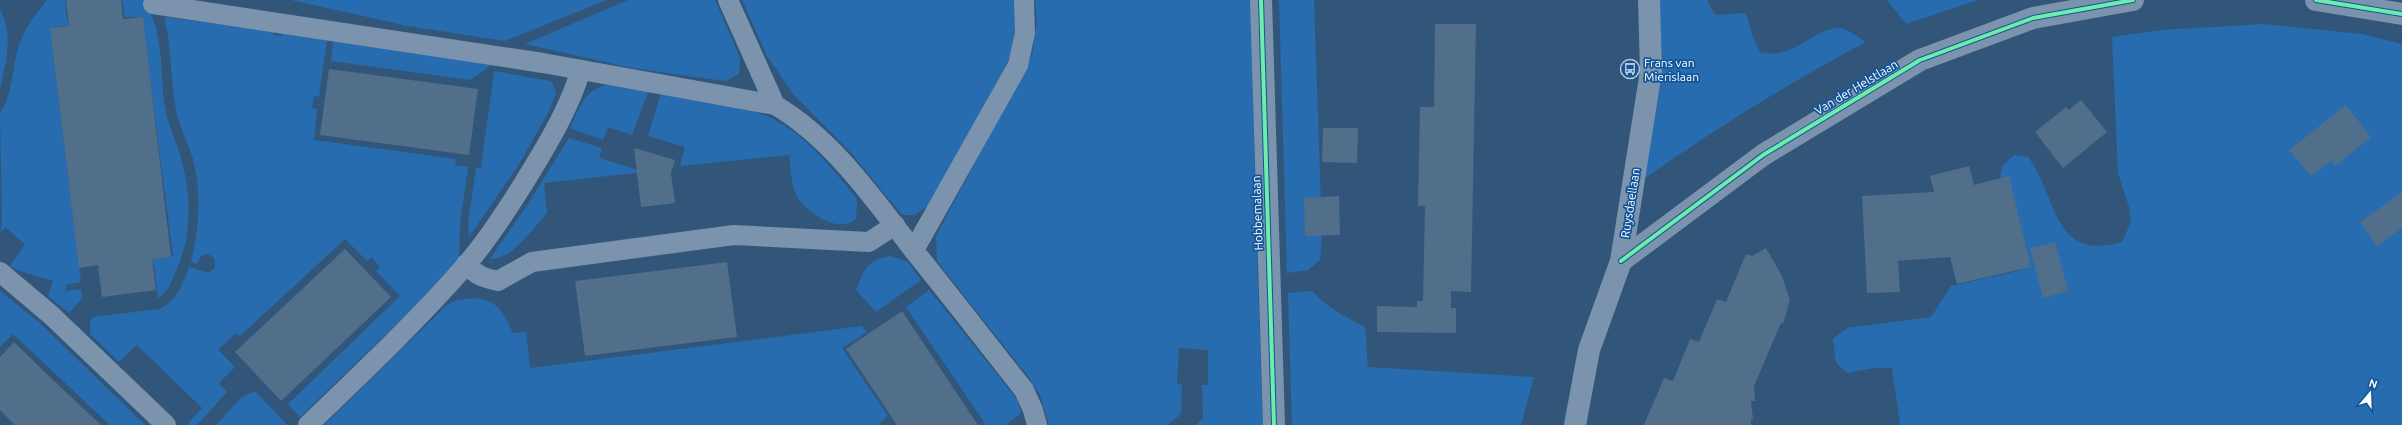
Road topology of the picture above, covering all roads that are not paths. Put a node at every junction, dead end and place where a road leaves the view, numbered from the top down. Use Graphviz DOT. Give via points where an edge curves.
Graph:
graph roads {
  1 [pos="728,0"];
  2 [pos="1024,0"];
  3 [pos="1260,0"];
  4 [pos="1649,0"];
  5 [pos="2133,0"];
  6 [pos="2316,0"];
  7 [pos="153,4"];
  8 [pos="2402,14"];
  9 [pos="581,70"];
  10 [pos="775,105"];
  11 [pos="895,225"];
  12 [pos="914,250"];
  13 [pos="1621,261"];
  14 [pos="466,264"];
  15 [pos="0,272"];
  16 [pos="166,425"];
  17 [pos="308,425"];
  18 [pos="1037,425"];
  19 [pos="1274,425"];
  20 [pos="1575,425"];
  1 -- 10 [label="lane"];
  2 -- 12 [label="lane" via="1025,33 1018,65"];
  3 -- 19 [label="street, Hobbemalaan"];
  4 -- 13 [label="street, Ruysdaellaan" via="1651,71"];
  5 -- 13 [label="street, Van der Helstlaan" via="2033,18 1920,60 1763,155"];
  6 -- 8 [label="street"];
  7 -- 9 [label="lane"];
  9 -- 10 [label="lane"];
  9 -- 14 [label="lane" via="565,114 552,136 516,196"];
  10 -- 11 [label="lane" via="816,136 861,182"];
  11 -- 12 [label="lane"];
  11 -- 14 [label="lane" via="869,242 734,235 532,262 498,281 479,275"];
  12 -- 18 [label="lane" via="1024,390"];
  13 -- 20 [label="street, Ruysdaellaan" via="1589,350"];
  14 -- 17 [label="lane" via="396,339"];
  15 -- 16 [label="lane" via="51,315"];
}
